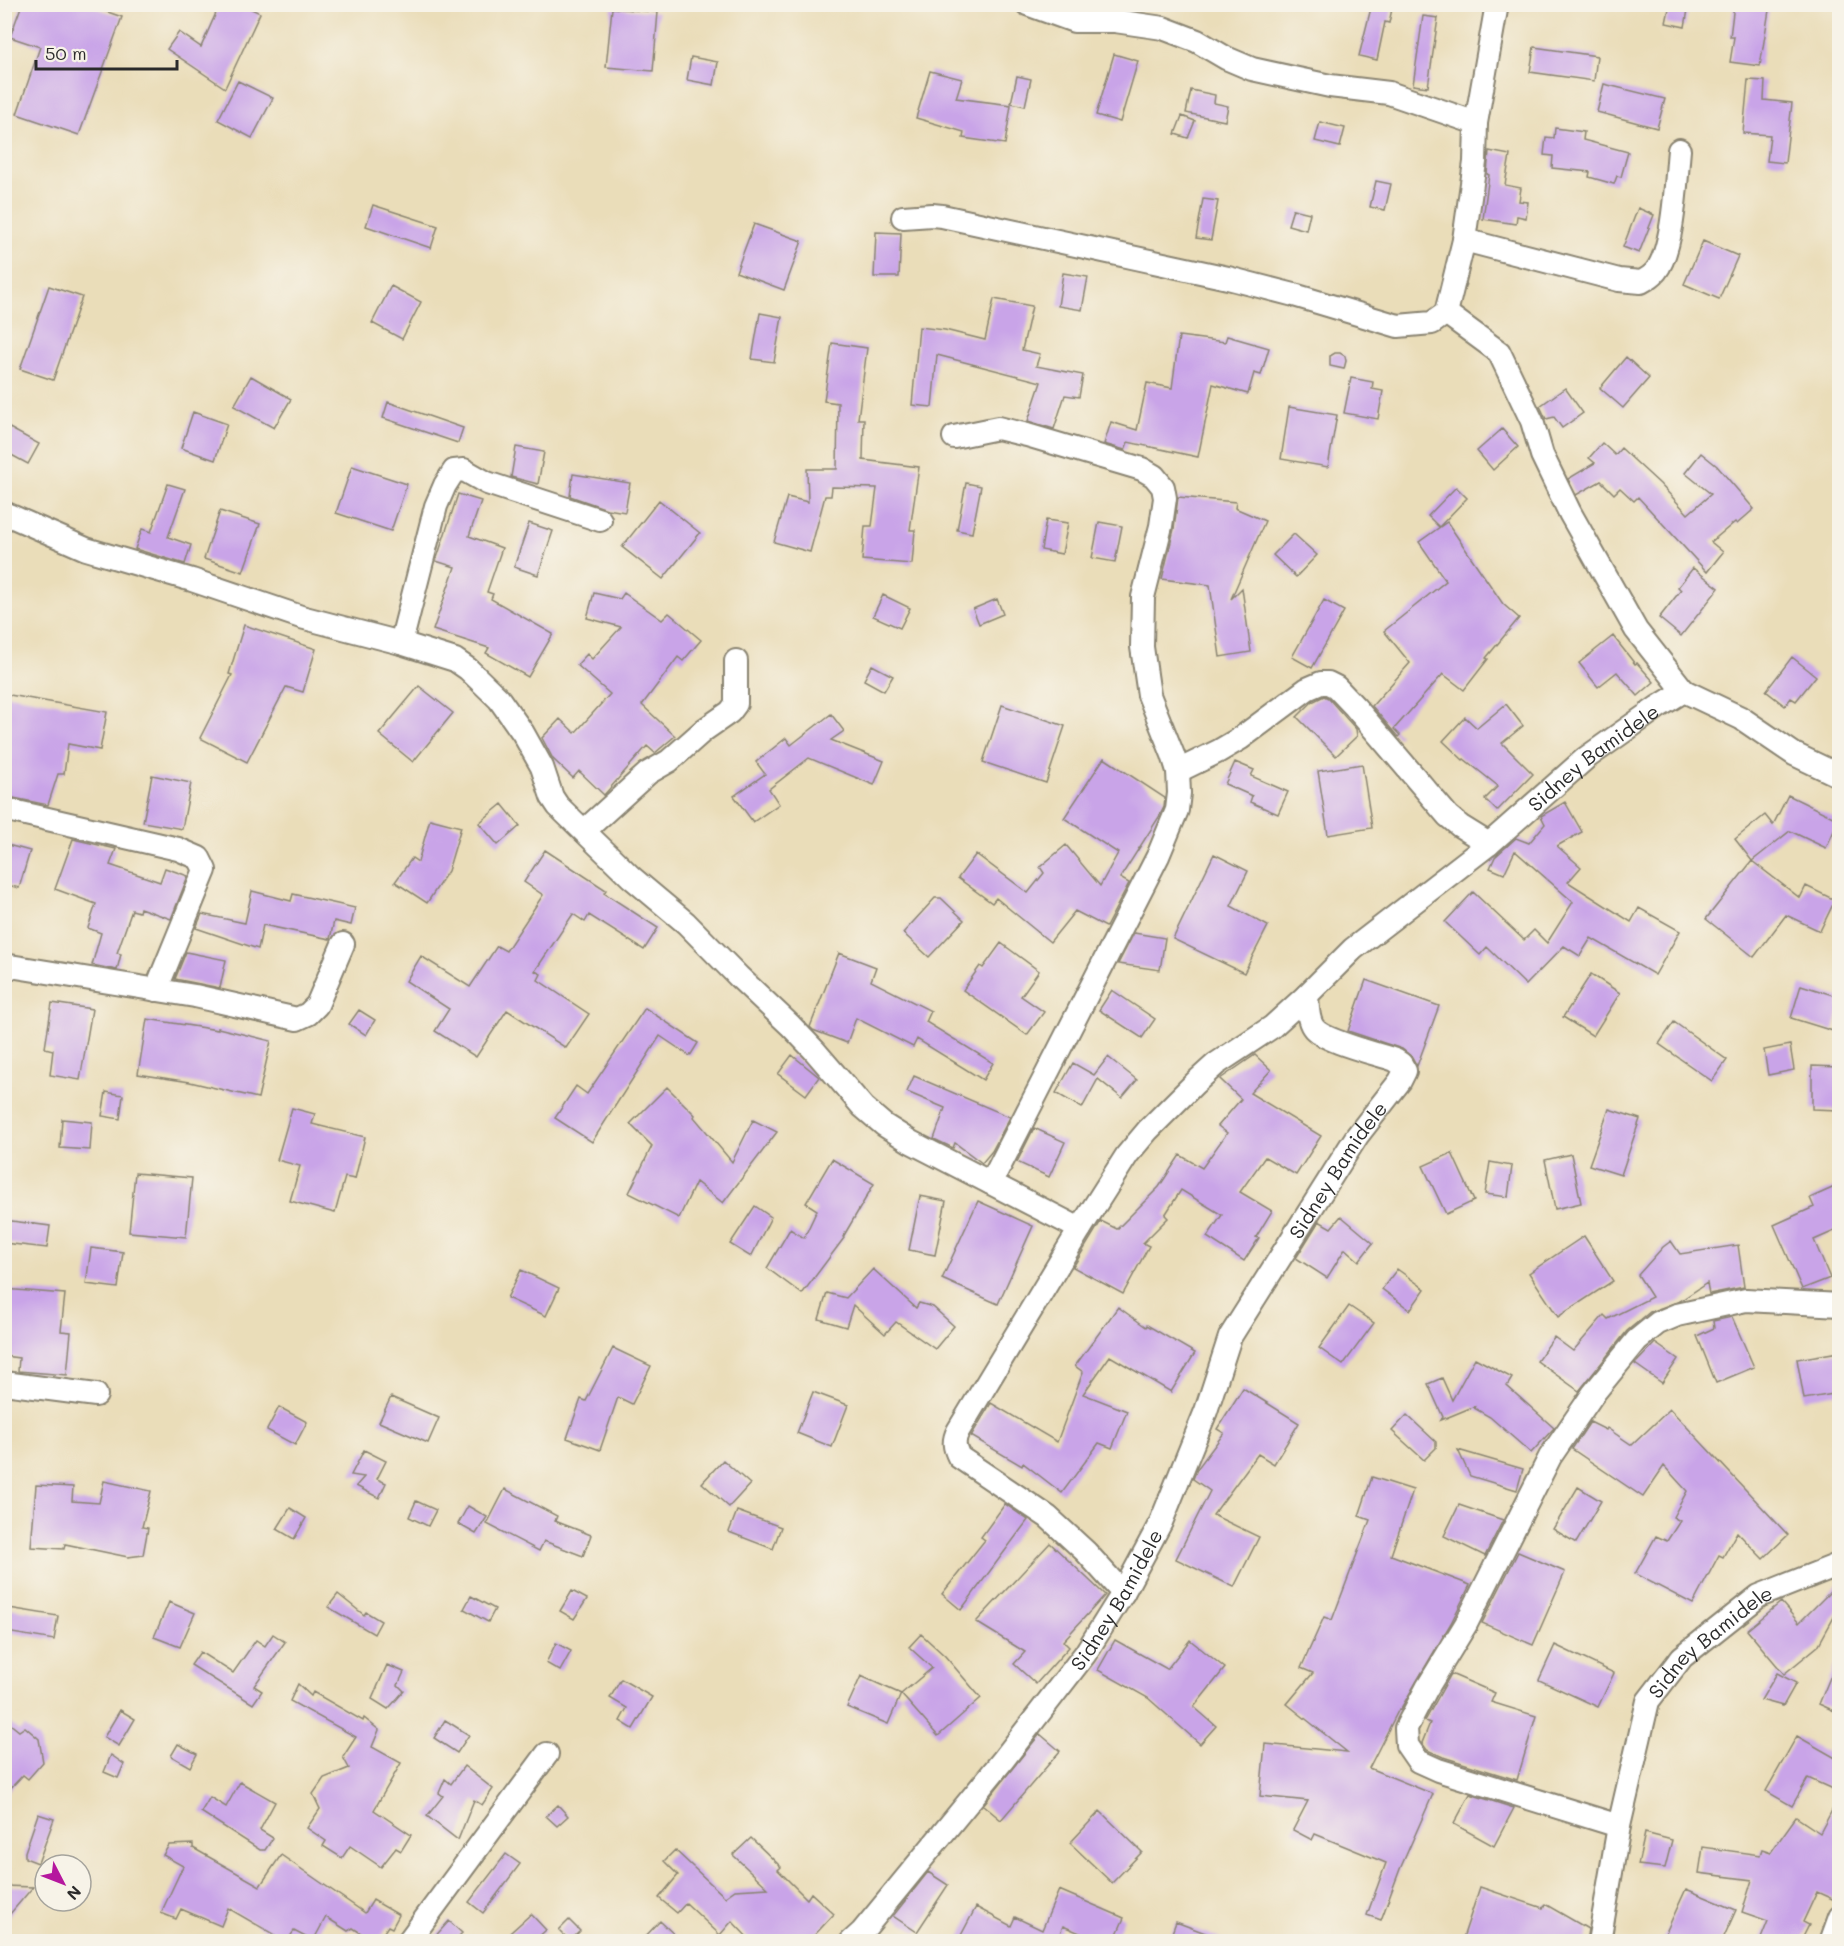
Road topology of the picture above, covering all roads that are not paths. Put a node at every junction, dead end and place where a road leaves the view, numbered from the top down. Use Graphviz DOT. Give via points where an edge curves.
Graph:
graph roads {
  1 [pos="1027,4"];
  2 [pos="1497,4"];
  3 [pos="1476,123"];
  4 [pos="1679,150"];
  5 [pos="903,217"];
  6 [pos="1464,240"];
  7 [pos="1446,313"];
  8 [pos="954,437"];
  9 [pos="4,513"];
  10 [pos="600,520"];
  11 [pos="401,643"];
  12 [pos="736,661"];
  13 [pos="1684,692"];
  14 [pos="1178,771"];
  15 [pos="1839,776"];
  16 [pos="4,809"];
  17 [pos="584,831"];
  18 [pos="1489,844"];
  19 [pos="343,944"];
  20 [pos="4,965"];
  21 [pos="156,990"];
  22 [pos="1307,994"];
  23 [pos="991,1183"];
  24 [pos="1080,1229"];
  25 [pos="1839,1305"];
  26 [pos="4,1383"];
  27 [pos="96,1395"];
  28 [pos="1839,1564"];
  29 [pos="1123,1593"];
  30 [pos="547,1754"];
  31 [pos="1619,1826"];
  32 [pos="1839,1917"];
  33 [pos="408,1941"];
  34 [pos="850,1941"];
  35 [pos="1599,1941"];
  36 [pos="1831,1941"];
  1 -- 3 [label="street" via="1074,21 1115,21 1163,28 1252,69 1330,86 1389,93"];
  2 -- 3 [label="street"];
  3 -- 6 [label="street"];
  4 -- 6 [label="street" via="1665,253 1656,271 1641,282 1596,275"];
  5 -- 7 [label="street" via="942,216 1228,278 1398,326 1432,324"];
  6 -- 7 [label="street"];
  7 -- 13 [label="street" via="1499,352 1570,513 1636,630"];
  8 -- 14 [label="street" via="998,428 1122,463 1159,481 1165,498 1143,597 1142,647 1149,695"];
  9 -- 11 [label="street" via="86,549 302,617"];
  10 -- 11 [label="street" via="487,483 464,470 454,471 436,506"];
  11 -- 17 [label="street" via="454,660 499,699 542,767 552,797"];
  12 -- 17 [label="street" via="736,704 730,712 648,773"];
  13 -- 15 [label="street" via="1741,718 1794,754"];
  13 -- 18 [label="street, Sidney Bamidele" via="1586,758"];
  14 -- 18 [label="street" via="1241,738 1307,688 1328,683 1356,707 1448,816"];
  14 -- 23 [label="street" via="1177,810 1158,856"];
  16 -- 21 [label="street" via="178,849 199,858 205,870"];
  17 -- 23 [label="street" via="790,1024 863,1107 911,1142"];
  18 -- 22 [label="street, Sidney Bamidele" via="1353,949"];
  19 -- 21 [label="street" via="317,1005 297,1019"];
  20 -- 21 [label="street"];
  22 -- 24 [label="street" via="1272,1027 1216,1064 1148,1130 1127,1155"];
  22 -- 29 [label="street, Sidney Bamidele" via="1309,1018 1318,1033 1395,1060 1405,1071 1357,1136 1230,1337 1206,1411 1161,1522"];
  23 -- 24 [label="street"];
  24 -- 29 [label="street" via="958,1431 955,1448 958,1457 1048,1517"];
  25 -- 31 [label="street" via="1746,1300 1677,1315 1658,1323 1637,1340 1593,1394 1550,1457 1466,1624 1407,1728 1407,1745 1418,1761"];
  26 -- 27 [label="street"];
  28 -- 31 [label="street, Sidney Bamidele" via="1758,1596 1682,1657 1648,1701"];
  29 -- 34 [label="street, Sidney Bamidele" via="1085,1654 1003,1760 862,1932"];
  30 -- 33 [label="street"];
  31 -- 35 [label="street, Sidney Bamidele"];
  32 -- 36 [label="street"];
}
